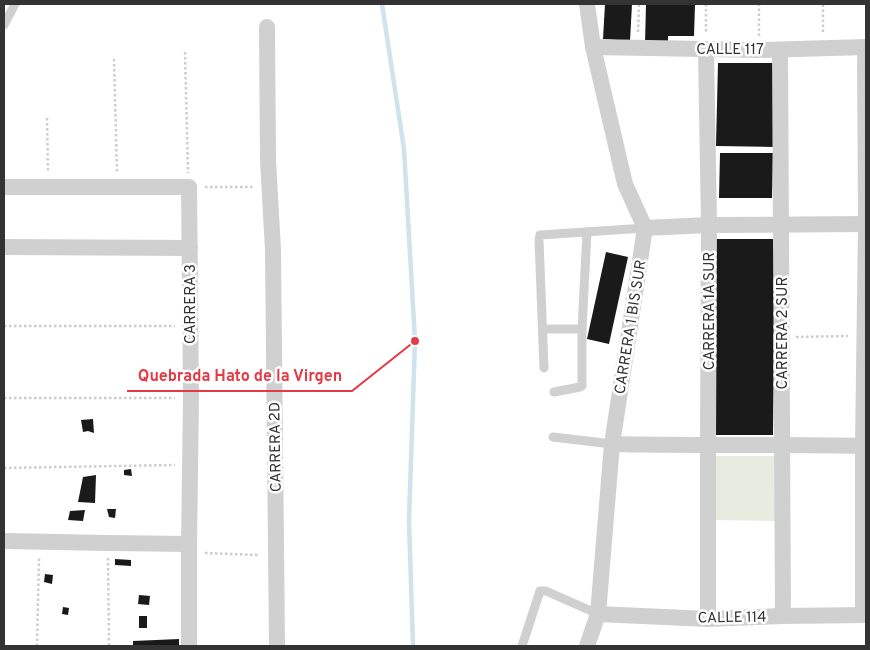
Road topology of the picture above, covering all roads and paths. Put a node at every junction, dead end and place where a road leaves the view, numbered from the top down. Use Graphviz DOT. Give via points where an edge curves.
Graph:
graph roads {
  1 [pos="15,4"];
  2 [pos="587,4"];
  3 [pos="639,4"];
  4 [pos="706,4"];
  5 [pos="759,4"];
  6 [pos="823,4"];
  7 [pos="4,25"];
  8 [pos="266,27"];
  9 [pos="593,47"];
  10 [pos="866,47"];
  11 [pos="638,48"];
  12 [pos="822,48"];
  13 [pos="706,50"];
  14 [pos="759,50"];
  15 [pos="780,50"];
  16 [pos="185,52"];
  17 [pos="114,59"];
  18 [pos="47,118"];
  19 [pos="4,187"];
  20 [pos="270,187"];
  21 [pos="48,188"];
  22 [pos="118,188"];
  23 [pos="189,188"];
  24 [pos="866,224"];
  25 [pos="709,225"];
  26 [pos="782,225"];
  27 [pos="645,228"];
  28 [pos="586,232"];
  29 [pos="4,247"];
  30 [pos="190,248"];
  31 [pos="4,326"];
  32 [pos="190,326"];
  33 [pos="543,329"];
  34 [pos="582,329"];
  35 [pos="864,335"];
  36 [pos="782,337"];
  37 [pos="544,368"];
  38 [pos="554,392"];
  39 [pos="4,398"];
  40 [pos="191,398"];
  41 [pos="553,437"];
  42 [pos="612,444"];
  43 [pos="783,445"];
  44 [pos="708,446"];
  45 [pos="865,446"];
  46 [pos="190,464"];
  47 [pos="4,468"];
  48 [pos="4,541"];
  49 [pos="40,542"];
  50 [pos="108,544"];
  51 [pos="189,548"];
  52 [pos="276,556"];
  53 [pos="598,614"];
  54 [pos="865,615"];
  55 [pos="783,616"];
  56 [pos="708,619"];
  57 [pos="37,646"];
  58 [pos="109,646"];
  59 [pos="189,646"];
  60 [pos="277,646"];
  61 [pos="522,646"];
  62 [pos="587,646"];
  1 -- 7 [label="lane"];
  2 -- 9 [label="street"];
  3 -- 11 [label="path"];
  4 -- 13 [label="path"];
  5 -- 14 [label="path"];
  6 -- 12 [label="path"];
  8 -- 20 [label="street, CARRERA 2D"];
  9 -- 11 [label="street, CALLE 117"];
  9 -- 27 [label="street" via="625,184"];
  10 -- 12 [label="street, CALLE 117"];
  10 -- 24 [label="street"];
  11 -- 13 [label="street, CALLE 117"];
  12 -- 15 [label="street, CALLE 117"];
  13 -- 14 [label="street, CALLE 117"];
  13 -- 25 [label="street, CARRERA 1A SUR"];
  14 -- 15 [label="street, CALLE 117"];
  15 -- 26 [label="street, CARRERA 2 SUR"];
  16 -- 23 [label="path"];
  17 -- 22 [label="path"];
  18 -- 21 [label="path"];
  19 -- 21 [label="street"];
  20 -- 23 [label="path"];
  20 -- 52 [label="street, CARRERA 2D"];
  21 -- 22 [label="street"];
  22 -- 23 [label="street"];
  23 -- 30 [label="street, CARRERA 3"];
  24 -- 26 [label="street"];
  24 -- 35 [label="street"];
  25 -- 26 [label="street"];
  25 -- 27 [label="street"];
  25 -- 44 [label="street, CARRERA 1A SUR"];
  26 -- 36 [label="street, CARRERA 2 SUR"];
  27 -- 28 [label="lane"];
  27 -- 42 [label="street, CARRERA 1 BIS SUR"];
  28 -- 33 [label="lane" via="540,235"];
  28 -- 34 [label="lane"];
  29 -- 30 [label="street"];
  30 -- 32 [label="street, CARRERA 3"];
  31 -- 32 [label="path"];
  32 -- 40 [label="street, CARRERA 3"];
  33 -- 34 [label="lane"];
  33 -- 37 [label="lane"];
  34 -- 38 [label="lane" via="582,386"];
  35 -- 36 [label="path"];
  35 -- 45 [label="street"];
  36 -- 43 [label="street, CARRERA 2 SUR"];
  39 -- 40 [label="path"];
  40 -- 46 [label="street, CARRERA 3"];
  41 -- 42 [label="lane"];
  42 -- 44 [label="street"];
  42 -- 53 [label="street, CARRERA 1 BIS SUR"];
  43 -- 44 [label="street"];
  43 -- 45 [label="street"];
  43 -- 55 [label="street, CARRERA 2 SUR"];
  44 -- 56 [label="street, CARRERA 1A SUR"];
  45 -- 54 [label="street"];
  46 -- 47 [label="path"];
  46 -- 51 [label="street, CARRERA 3"];
  48 -- 49 [label="street"];
  49 -- 50 [label="street"];
  49 -- 57 [label="path"];
  50 -- 51 [label="street"];
  50 -- 58 [label="path"];
  51 -- 52 [label="path"];
  51 -- 59 [label="street, CARRERA 3"];
  52 -- 60 [label="street, CARRERA 2D"];
  53 -- 56 [label="street, CALLE 114"];
  53 -- 61 [label="lane" via="540,591"];
  53 -- 62 [label="street, CARRERA 1 BIS SUR"];
  54 -- 55 [label="street, CALLE 114"];
  55 -- 56 [label="street, CALLE 114"];
}
